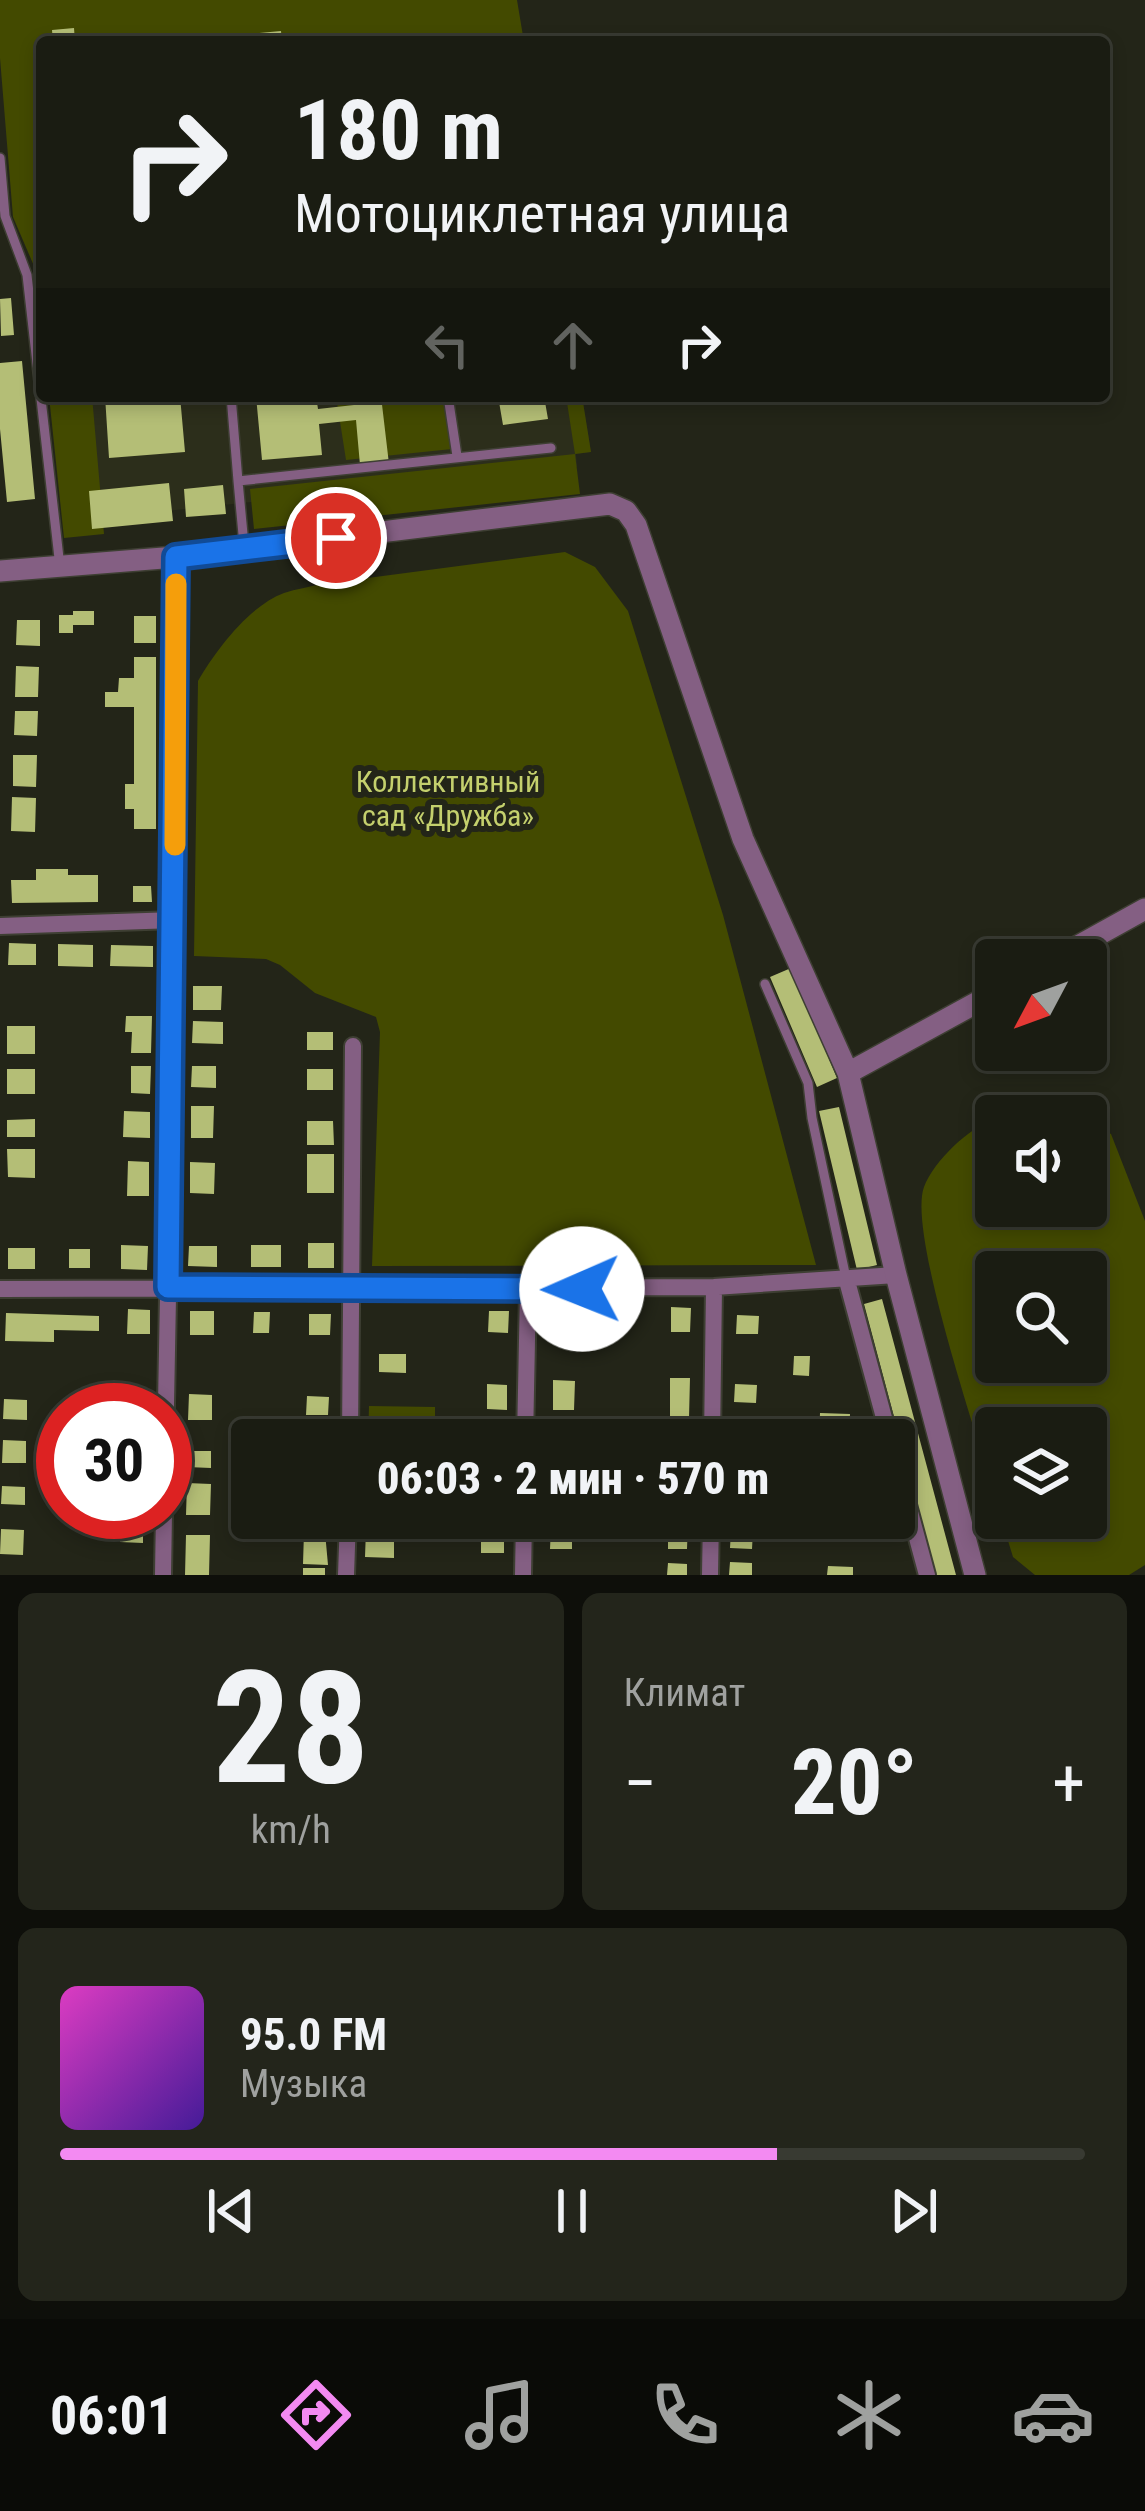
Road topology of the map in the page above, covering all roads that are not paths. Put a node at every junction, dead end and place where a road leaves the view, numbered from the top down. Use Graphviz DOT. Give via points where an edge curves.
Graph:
graph roads {
  1 [pos="0,158"];
  2 [pos="3,217"];
  3 [pos="36,355"];
  4 [pos="41,402"];
  5 [pos="231,402"];
  6 [pos="449,402"];
  7 [pos="551,448"];
  8 [pos="457,456"];
  9 [pos="238,481"];
  10 [pos="245,549"];
  11 [pos="176,557"];
  12 [pos="60,567"];
  13 [pos="0,571"];
  14 [pos="1145,909"];
  15 [pos="175,920"];
  16 [pos="0,926"];
  17 [pos="1091,939"];
  18 [pos="765,984"];
  19 [pos="975,1003"];
  20 [pos="353,1046"];
  21 [pos="848,1073"];
  22 [pos="896,1275"];
  23 [pos="847,1281"];
  24 [pos="168,1287"];
  25 [pos="714,1287"];
  26 [pos="353,1288"];
  27 [pos="0,1289"];
  28 [pos="527,1290"];
  29 [pos="166,1383"];
  30 [pos="350,1419"];
  31 [pos="525,1419"];
  32 [pos="712,1419"];
  33 [pos="884,1419"];
  34 [pos="915,1531"];
  35 [pos="164,1539"];
  36 [pos="347,1539"];
  37 [pos="524,1539"];
  38 [pos="711,1539"];
  39 [pos="163,1575"];
  40 [pos="346,1575"];
  41 [pos="523,1575"];
  42 [pos="710,1575"];
  43 [pos="927,1575"];
  44 [pos="975,1575"];
  1 -- 2 [label="lane"];
  2 -- 3 [label="lane" via="27,275"];
  4 -- 12 [label="lane"];
  5 -- 9 [label="lane"];
  6 -- 8 [label="lane"];
  7 -- 8 [label="lane"];
  8 -- 9 [label="lane"];
  9 -- 10 [label="lane"];
  10 -- 11 [label="street"];
  10 -- 21 [label="street" via="610,504 626,511 743,839"];
  11 -- 12 [label="street"];
  11 -- 15 [label="street"];
  12 -- 13 [label="street"];
  14 -- 17 [label="street"];
  15 -- 16 [label="street"];
  15 -- 24 [label="street"];
  18 -- 23 [label="lane" via="808,1083"];
  19 -- 21 [label="street"];
  20 -- 26 [label="street"];
  21 -- 22 [label="street"];
  22 -- 23 [label="street"];
  22 -- 44 [label="street"];
  23 -- 25 [label="street"];
  23 -- 33 [label="street"];
  24 -- 26 [label="street"];
  24 -- 27 [label="street"];
  24 -- 29 [label="street"];
  25 -- 28 [label="street"];
  25 -- 32 [label="street"];
  26 -- 28 [label="street"];
  26 -- 30 [label="street"];
  28 -- 31 [label="street"];
  34 -- 43 [label="street"];
  35 -- 39 [label="street"];
  36 -- 40 [label="street"];
  37 -- 41 [label="street"];
  38 -- 42 [label="street"];
}
